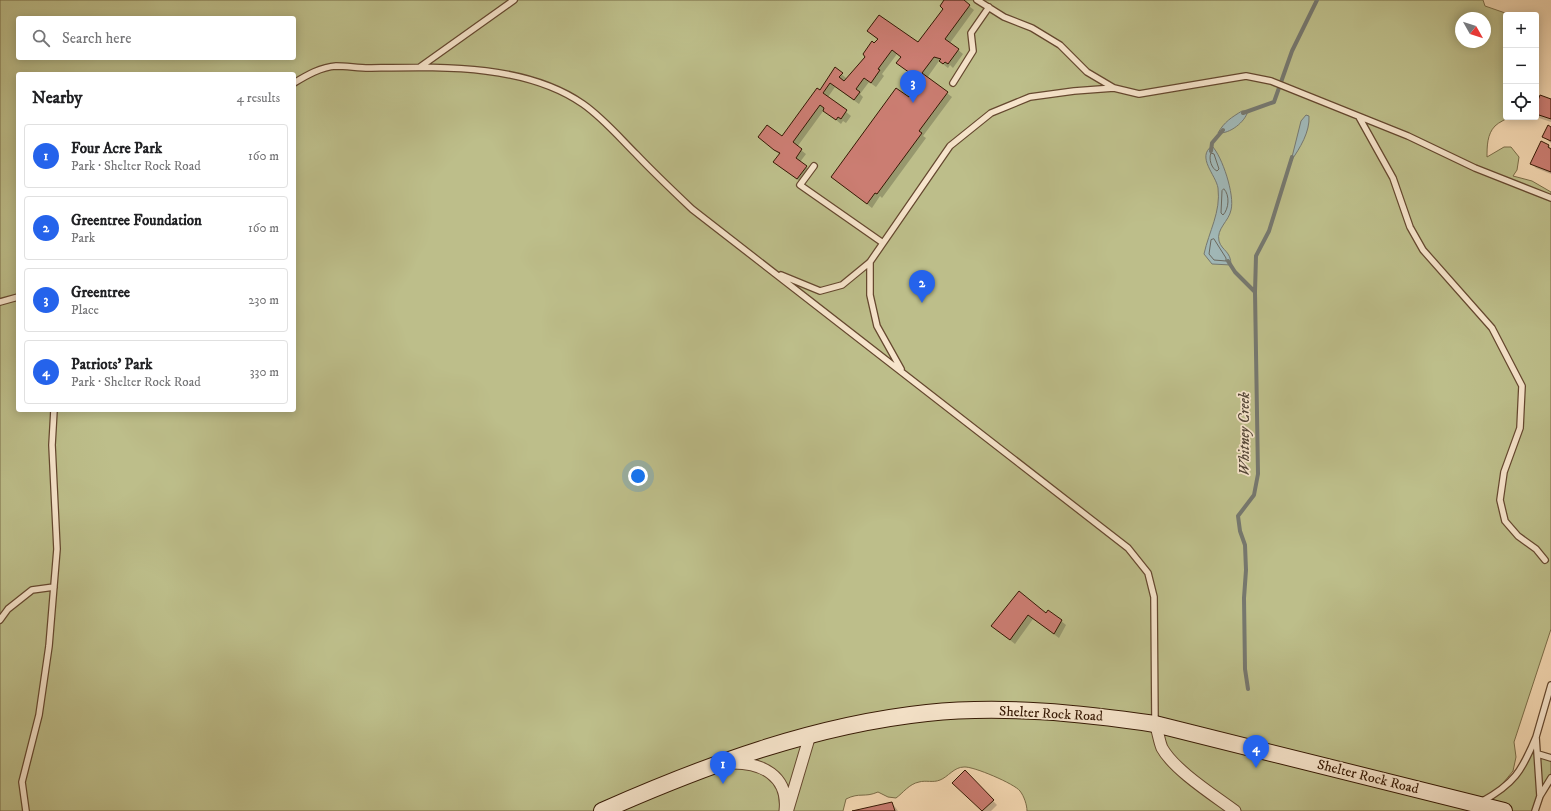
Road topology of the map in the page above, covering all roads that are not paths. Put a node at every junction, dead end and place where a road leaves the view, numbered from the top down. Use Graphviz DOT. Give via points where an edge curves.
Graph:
graph roads {
  1 [pos="514,0"];
  2 [pos="978,0"];
  3 [pos="989,8"];
  4 [pos="420,67"];
  5 [pos="296,82"];
  6 [pos="953,83"];
  7 [pos="1114,88"];
  8 [pos="1359,117"];
  9 [pos="814,166"];
  10 [pos="1551,198"];
  11 [pos="883,242"];
  12 [pos="870,262"];
  13 [pos="775,273"];
  14 [pos="16,298"];
  15 [pos="0,302"];
  16 [pos="903,372"];
  17 [pos="54,412"];
  18 [pos="1545,560"];
  19 [pos="54,587"];
  20 [pos="0,620"];
  21 [pos="1551,685"];
  22 [pos="1156,724"];
  23 [pos="810,734"];
  24 [pos="1536,737"];
  25 [pos="1538,754"];
  26 [pos="1551,758"];
  27 [pos="714,765"];
  28 [pos="1551,778"];
  29 [pos="1540,796"];
  30 [pos="1476,804"];
  31 [pos="26,811"];
  32 [pos="602,811"];
  33 [pos="786,811"];
  34 [pos="1235,811"];
  35 [pos="1504,811"];
  36 [pos="1535,811"];
  1 -- 4 [label="lane"];
  2 -- 3 [label="lane"];
  3 -- 6 [label="lane" via="971,33 973,51"];
  3 -- 7 [label="lane" via="1032,28 1060,45 1087,72"];
  4 -- 5 [label="lane" via="335,66 312,73"];
  4 -- 13 [label="lane" via="497,72 552,87 577,101 614,132 692,209"];
  7 -- 8 [label="lane" via="1138,94 1246,76 1270,81"];
  7 -- 11 [label="lane" via="1030,97 991,112 950,146"];
  8 -- 10 [label="lane"];
  8 -- 18 [label="lane" via="1393,178 1410,227 1423,250 1492,328 1522,386 1520,428 1504,472 1500,500 1505,521"];
  9 -- 11 [label="lane" via="800,185"];
  11 -- 12 [label="lane"];
  12 -- 13 [label="lane" via="842,285 820,291"];
  12 -- 16 [label="lane" via="870,295 877,326"];
  13 -- 16 [label="lane"];
  14 -- 15 [label="lane"];
  16 -- 22 [label="lane" via="1128,548 1148,573 1154,597"];
  17 -- 19 [label="lane" via="52,445 57,549"];
  19 -- 20 [label="lane" via="32,590 8,609"];
  19 -- 31 [label="lane" via="39,715 22,782"];
  21 -- 24 [label="lane"];
  22 -- 23 [label="main road, Shelter Rock Road" via="1111,718 980,710 897,717"];
  22 -- 30 [label="main road, Shelter Rock Road"];
  22 -- 34 [label="street" via="1162,748 1170,758"];
  23 -- 27 [label="main road, Shelter Rock Road"];
  23 -- 33 [label="street"];
  24 -- 25 [label="lane"];
  24 -- 30 [label="lane" via="1515,777 1502,789"];
  25 -- 26 [label="lane"];
  25 -- 29 [label="lane"];
  27 -- 32 [label="main road, Shelter Rock Road"];
  27 -- 33 [label="street" via="745,763 768,771 778,779 784,791"];
  28 -- 29 [label="lane"];
  29 -- 36 [label="lane"];
  30 -- 35 [label="main road, Shelter Rock Road"];
}
